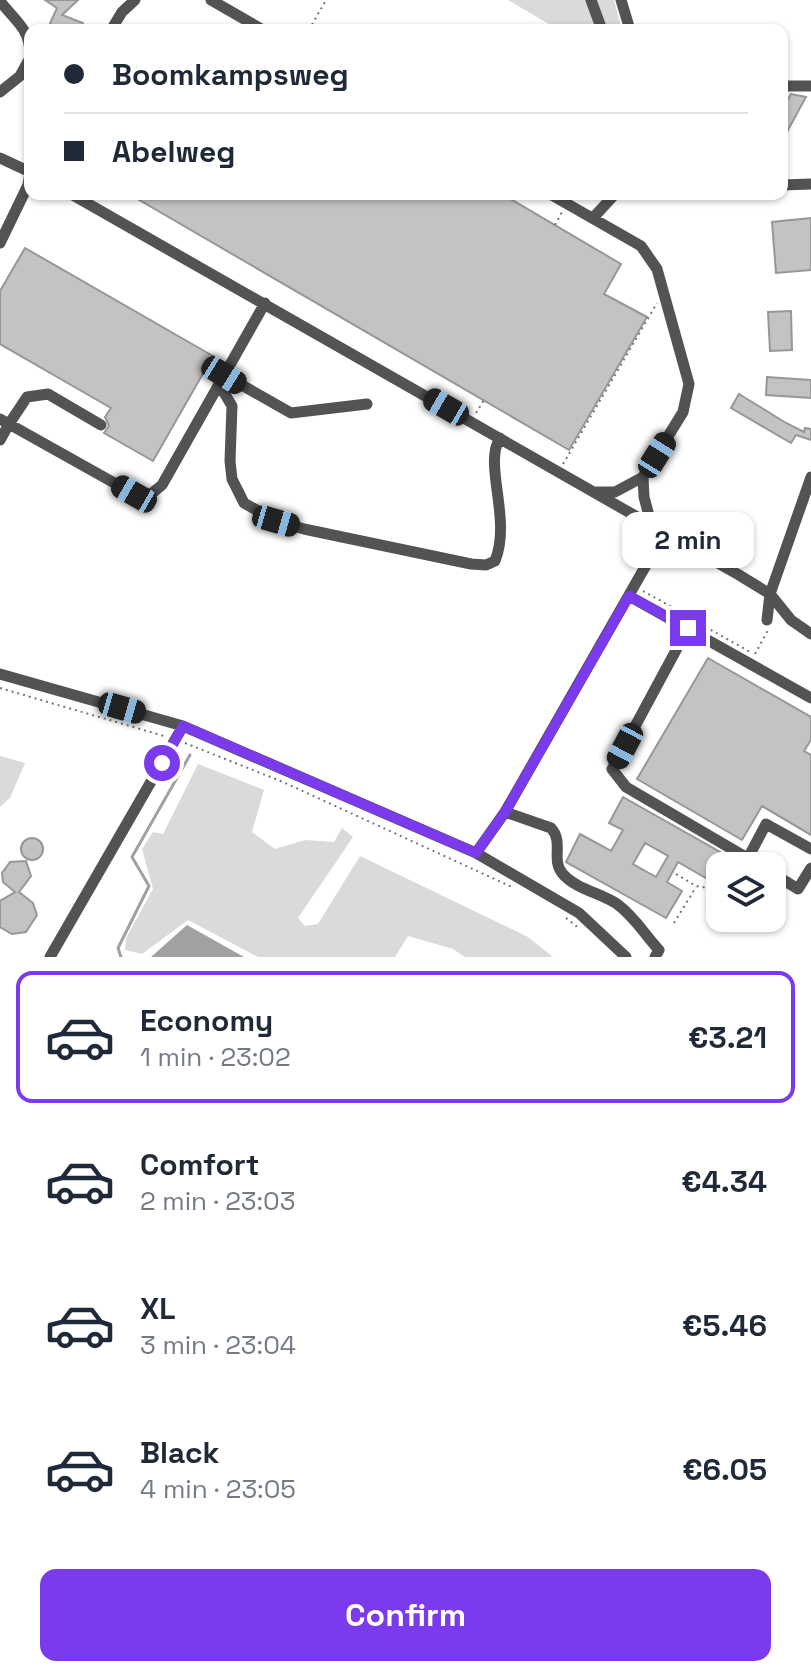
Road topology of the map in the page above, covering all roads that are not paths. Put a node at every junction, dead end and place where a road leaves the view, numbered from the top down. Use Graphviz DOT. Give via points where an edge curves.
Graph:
graph roads {
  1 [pos="135,0"];
  2 [pos="211,0"];
  3 [pos="591,0"];
  4 [pos="621,0"];
  5 [pos="0,1"];
  6 [pos="115,24"];
  7 [pos="253,24"];
  8 [pos="600,24"];
  9 [pos="628,24"];
  10 [pos="24,27"];
  11 [pos="24,68"];
  12 [pos="788,86"];
  13 [pos="811,86"];
  14 [pos="0,92"];
  15 [pos="0,158"];
  16 [pos="24,169"];
  17 [pos="811,184"];
  18 [pos="788,185"];
  19 [pos="24,193"];
  20 [pos="82,200"];
  21 [pos="560,200"];
  22 [pos="610,200"];
  23 [pos="593,218"];
  24 [pos="0,243"];
  25 [pos="265,303"];
  26 [pos="221,380"];
  27 [pos="367,404"];
  28 [pos="5,421"];
  29 [pos="101,425"];
  30 [pos="500,438"];
  31 [pos="0,440"];
  32 [pos="643,477"];
  33 [pos="811,477"];
  34 [pos="593,492"];
  35 [pos="651,523"];
  36 [pos="665,532"];
  37 [pos="770,594"];
  38 [pos="629,596"];
  39 [pos="767,620"];
  40 [pos="688,628"];
  41 [pos="811,634"];
  42 [pos="0,674"];
  43 [pos="811,698"];
  44 [pos="183,726"];
  45 [pos="505,812"];
  46 [pos="811,849"];
  47 [pos="738,852"];
  48 [pos="751,852"];
  49 [pos="476,853"];
  50 [pos="811,868"];
  51 [pos="786,882"];
  52 [pos="50,957"];
  53 [pos="626,957"];
  54 [pos="655,957"];
  1 -- 6 [label="street"];
  2 -- 7 [label="street"];
  3 -- 8 [label="street"];
  4 -- 9 [label="street"];
  5 -- 10 [label="street"];
  11 -- 14 [label="street"];
  12 -- 13 [label="street"];
  15 -- 16 [label="street"];
  17 -- 18 [label="street"];
  19 -- 24 [label="street"];
  20 -- 25 [label="street"];
  21 -- 23 [label="street"];
  22 -- 23 [label="street"];
  23 -- 32 [label="street" via="641,246 657,269 689,384 683,412"];
  25 -- 26 [label="street"];
  25 -- 30 [label="street"];
  26 -- 27 [label="street" via="291,413"];
  26 -- 28 [label="street" via="162,485 151,494 134,494"];
  26 -- 30 [label="street" via="232,406 231,470 244,503 304,529 471,564 495,561 500,547 500,494 492,455"];
  28 -- 29 [label="street" via="27,397 48,394"];
  28 -- 31 [label="street"];
  30 -- 34 [label="street"];
  32 -- 34 [label="street" via="615,492"];
  32 -- 35 [label="street"];
  33 -- 37 [label="street"];
  34 -- 35 [label="street"];
  35 -- 36 [label="street"];
  36 -- 37 [label="street"];
  36 -- 38 [label="street"];
  37 -- 39 [label="street"];
  37 -- 41 [label="street"];
  38 -- 40 [label="street"];
  38 -- 45 [label="street"];
  40 -- 43 [label="street"];
  40 -- 47 [label="street" via="612,769 626,787"];
  42 -- 44 [label="street"];
  44 -- 49 [label="street"];
  44 -- 52 [label="street"];
  45 -- 49 [label="street"];
  45 -- 54 [label="street" via="551,828 559,842 562,873 631,916 659,950"];
  46 -- 48 [label="street" via="766,824"];
  49 -- 53 [label="street" via="579,913"];
  50 -- 51 [label="street" via="798,889"];
}
